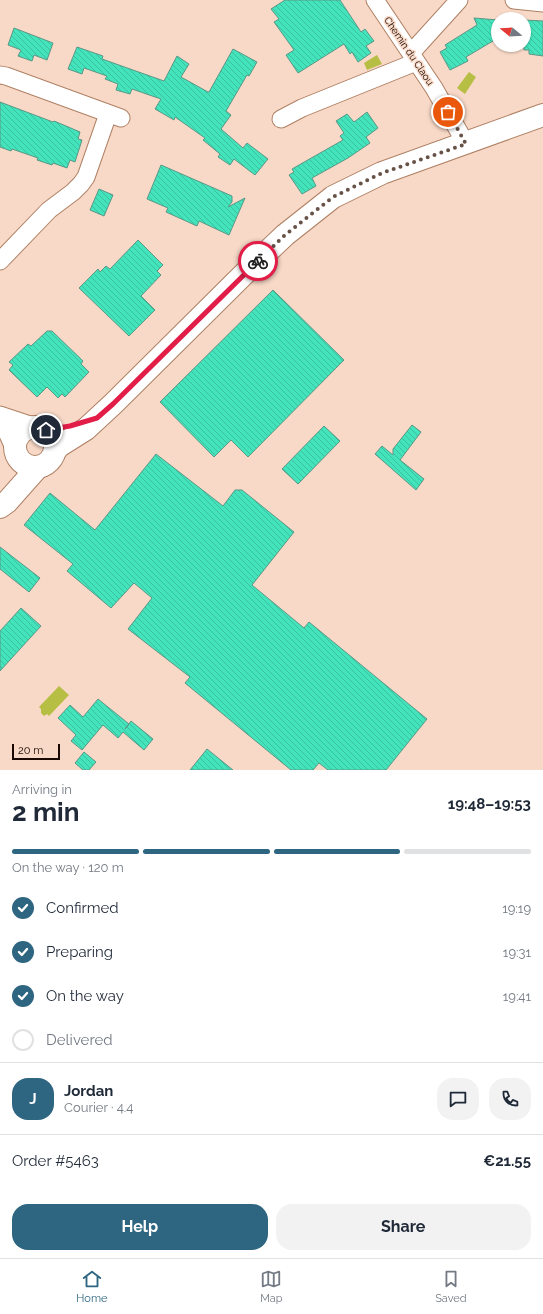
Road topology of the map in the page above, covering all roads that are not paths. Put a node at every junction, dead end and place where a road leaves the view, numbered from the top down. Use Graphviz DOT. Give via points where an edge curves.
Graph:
graph roads {
  1 [pos="375,0"];
  2 [pos="459,0"];
  3 [pos="514,0"];
  4 [pos="543,3"];
  5 [pos="413,58"];
  6 [pos="0,75"];
  7 [pos="543,115"];
  8 [pos="281,119"];
  9 [pos="466,144"];
  10 [pos="0,261"];
  11 [pos="0,416"];
  12 [pos="97,418"];
  13 [pos="39,428"];
  14 [pos="55,451"];
  15 [pos="16,453"];
  16 [pos="38,467"];
  17 [pos="0,503"];
  18 [pos="0,506"];
  1 -- 5 [label="street, Chemin du Claou"];
  2 -- 5 [label="street"];
  3 -- 4 [label="street"];
  5 -- 8 [label="street"];
  5 -- 9 [label="street, Chemin du Claou" via="434,88"];
  6 -- 10 [label="street" via="114,116 81,184 49,210"];
  7 -- 9 [label="street"];
  9 -- 12 [label="street" via="382,173 333,197 285,235"];
  11 -- 13 [label="street"];
  11 -- 15 [label="street"];
  12 -- 13 [label="street" via="70,426"];
  12 -- 14 [label="street"];
  13 -- 14 [label="street" via="51,433"];
  13 -- 15 [label="street" via="26,428 21,432 15,444"];
  14 -- 16 [label="street" via="49,461"];
  15 -- 16 [label="street" via="26,465"];
  15 -- 17 [label="street" via="10,482"];
  16 -- 18 [label="street" via="7,502"];
}
